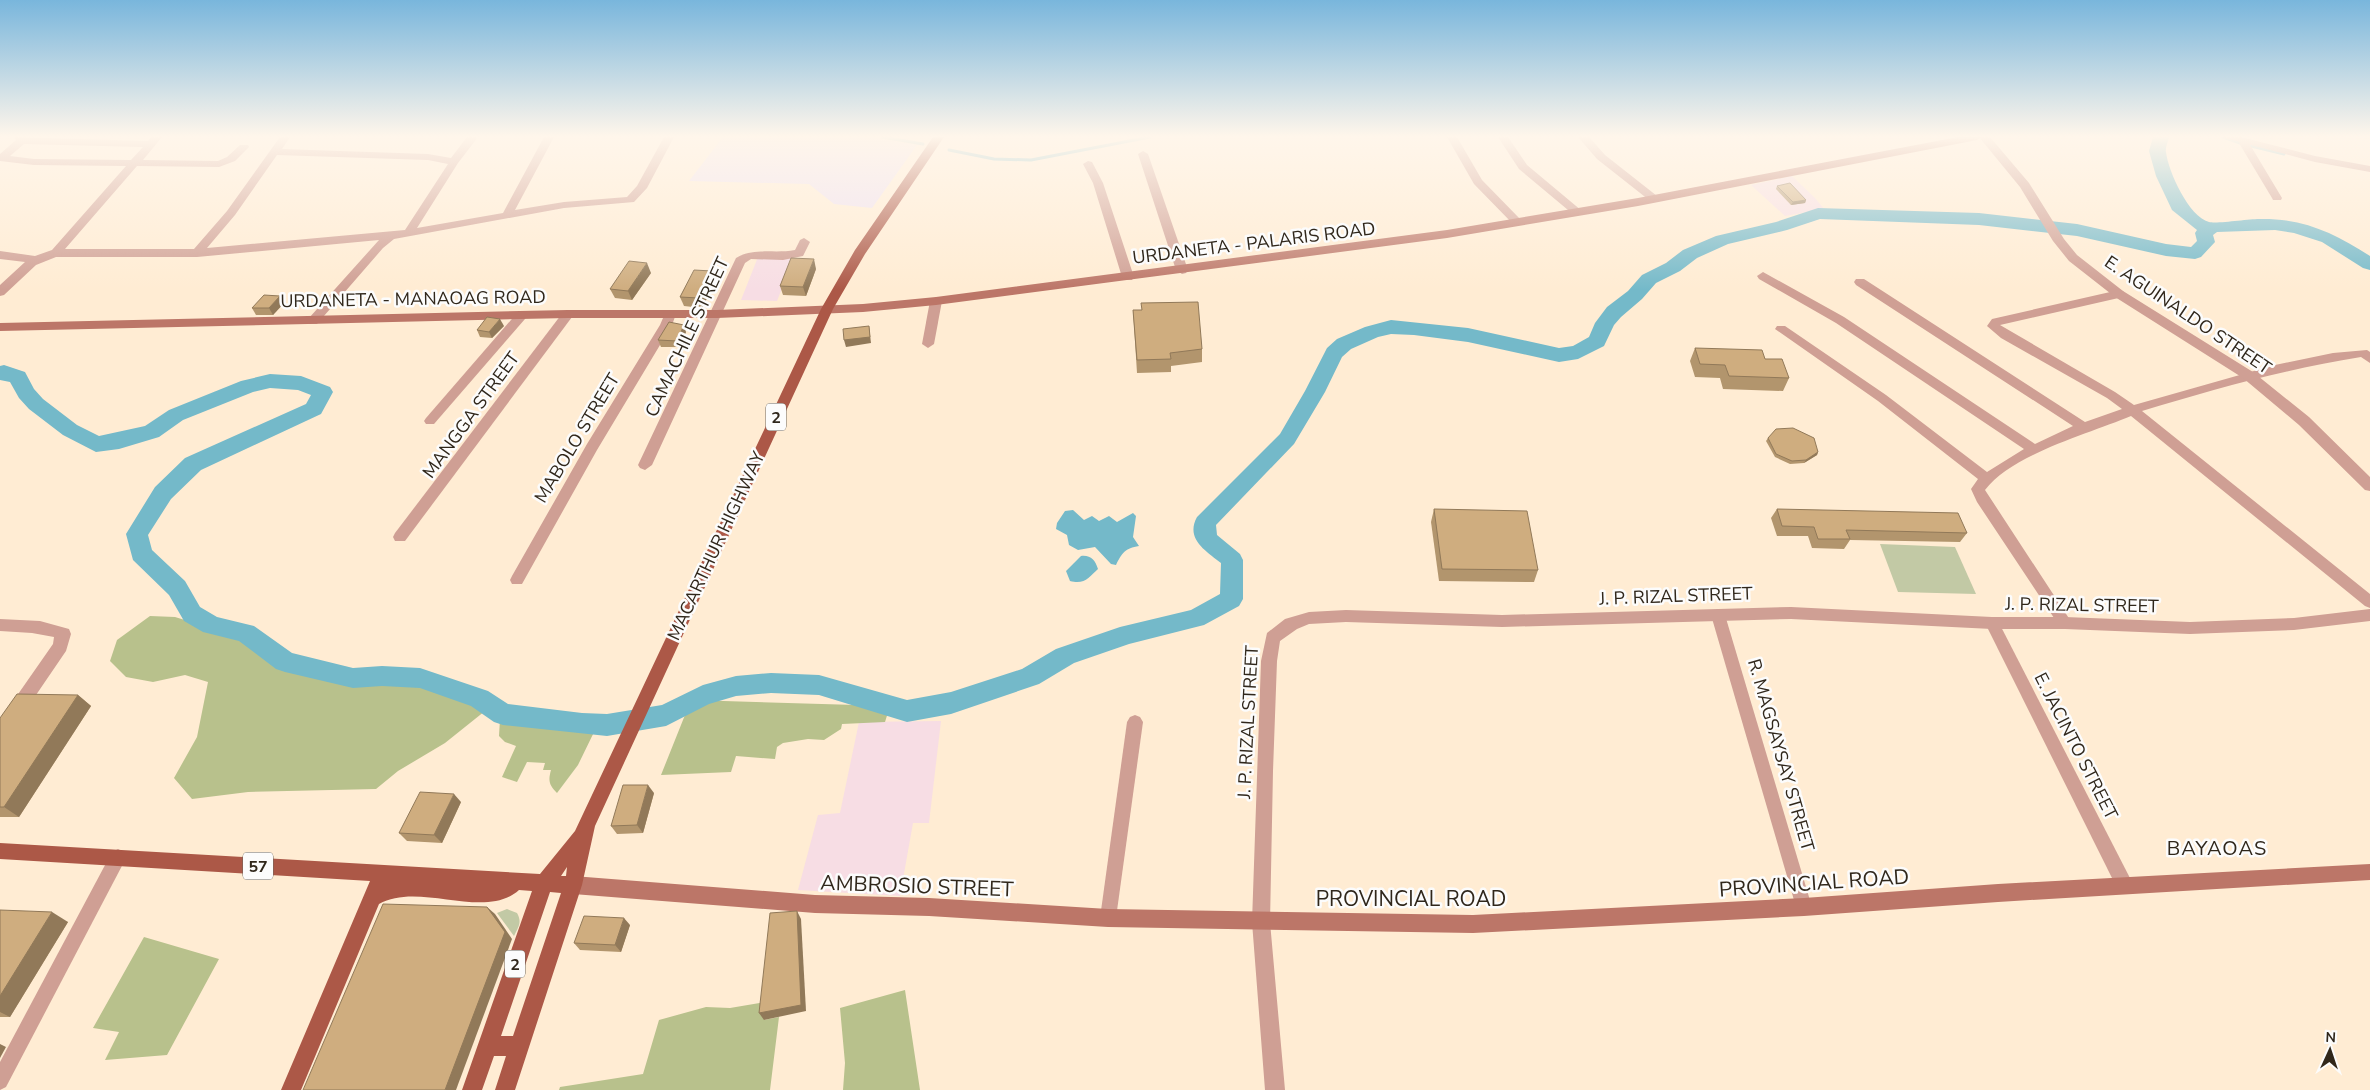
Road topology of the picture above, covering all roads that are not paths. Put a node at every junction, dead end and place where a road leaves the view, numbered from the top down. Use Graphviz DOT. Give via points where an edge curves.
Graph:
graph roads {
  1 [pos="114,188"];
  2 [pos="249,188"];
  3 [pos="437,188"];
  4 [pos="522,188"];
  5 [pos="642,188"];
  6 [pos="904,188"];
  7 [pos="1100,188"];
  8 [pos="1154,188"];
  9 [pos="1484,188"];
  10 [pos="1549,188"];
  11 [pos="1639,188"];
  12 [pos="1706,188"];
  13 [pos="2027,188"];
  14 [pos="2271,188"];
  15 [pos="1652,198"];
  16 [pos="2277,198"];
  17 [pos="1578,212"];
  18 [pos="507,215"];
  19 [pos="1517,222"];
  20 [pos="408,232"];
  21 [pos="391,236"];
  22 [pos="804,242"];
  23 [pos="56,253"];
  24 [pos="197,253"];
  25 [pos="0,255"];
  26 [pos="34,259"];
  27 [pos="1182,270"];
  28 [pos="1762,276"];
  29 [pos="1128,277"];
  30 [pos="1860,282"];
  31 [pos="0,292"];
  32 [pos="2119,294"];
  33 [pos="936,301"];
  34 [pos="827,310"];
  35 [pos="568,314"];
  36 [pos="670,314"];
  37 [pos="717,314"];
  38 [pos="521,316"];
  39 [pos="313,321"];
  40 [pos="0,327"];
  41 [pos="1781,329"];
  42 [pos="928,344"];
  43 [pos="2368,355"];
  44 [pos="2248,375"];
  45 [pos="2132,410"];
  46 [pos="430,421"];
  47 [pos="2084,427"];
  48 [pos="2035,450"];
  49 [pos="646,466"];
  50 [pos="1986,478"];
  51 [pos="2370,486"];
  52 [pos="400,537"];
  53 [pos="517,580"];
  54 [pos="2370,602"];
  55 [pos="2370,614"];
  56 [pos="1718,615"];
  57 [pos="1992,623"];
  58 [pos="2065,623"];
  59 [pos="0,626"];
  60 [pos="1135,722"];
  61 [pos="0,734"];
  62 [pos="583,834"];
  63 [pos="0,851"];
  64 [pos="118,858"];
  65 [pos="2370,872"];
  66 [pos="383,873"];
  67 [pos="516,881"];
  68 [pos="544,883"];
  69 [pos="573,885"];
  70 [pos="2125,886"];
  71 [pos="372,898"];
  72 [pos="1804,907"];
  73 [pos="1108,918"];
  74 [pos="1261,922"];
  75 [pos="487,1046"];
  76 [pos="519,1046"];
  77 [pos="0,1081"];
  78 [pos="291,1090"];
  79 [pos="472,1090"];
  80 [pos="505,1090"];
  81 [pos="1275,1090"];
  1 -- 23 [label="street"];
  2 -- 24 [label="street"];
  3 -- 20 [label="street"];
  4 -- 18 [label="street"];
  5 -- 18 [label="street" via="630,200 571,204"];
  6 -- 34 [label="main road, MACARTHUR HIGHWAY / 2" via="859,253"];
  7 -- 29 [label="street"];
  8 -- 27 [label="street"];
  9 -- 19 [label="street"];
  10 -- 17 [label="street"];
  11 -- 15 [label="street"];
  12 -- 15 [label="main road, URDANETA - PALARIS ROAD"];
  13 -- 32 [label="street, E. AGUINALDO STREET" via="2073,258"];
  14 -- 16 [label="street"];
  15 -- 17 [label="main road, URDANETA - PALARIS ROAD"];
  17 -- 19 [label="main road, URDANETA - PALARIS ROAD"];
  18 -- 20 [label="street"];
  19 -- 27 [label="main road, URDANETA - PALARIS ROAD"];
  20 -- 21 [label="street"];
  21 -- 24 [label="street"];
  21 -- 39 [label="street"];
  22 -- 37 [label="street, CAMACHILE STREET" via="799,253 792,255 749,255 742,258"];
  23 -- 24 [label="street"];
  23 -- 26 [label="street"];
  25 -- 26 [label="street"];
  26 -- 31 [label="street"];
  27 -- 29 [label="main road, URDANETA - PALARIS ROAD"];
  28 -- 48 [label="street" via="1840,320"];
  29 -- 33 [label="main road, URDANETA - PALARIS ROAD"];
  30 -- 47 [label="street"];
  32 -- 44 [label="street, E. AGUINALDO STREET"];
  32 -- 45 [label="street" via="2011,318 1993,326"];
  33 -- 34 [label="main road, URDANETA - PALARIS ROAD"];
  33 -- 42 [label="street"];
  34 -- 37 [label="main road, URDANETA - MANAOAG ROAD"];
  34 -- 62 [label="main road, MACARTHUR HIGHWAY / 2"];
  35 -- 36 [label="main road, URDANETA - MANAOAG ROAD"];
  35 -- 38 [label="main road, URDANETA - MANAOAG ROAD"];
  35 -- 52 [label="street, MANGGA STREET"];
  36 -- 37 [label="main road, URDANETA - MANAOAG ROAD"];
  36 -- 53 [label="street, MABOLO STREET"];
  37 -- 49 [label="street, CAMACHILE STREET"];
  38 -- 39 [label="main road, URDANETA - MANAOAG ROAD"];
  38 -- 46 [label="street"];
  39 -- 40 [label="main road, URDANETA - MANAOAG ROAD"];
  41 -- 50 [label="street" via="1867,387"];
  43 -- 44 [label="street" via="2309,360"];
  44 -- 45 [label="street"];
  44 -- 51 [label="street, E. AGUINALDO STREET" via="2304,421"];
  45 -- 47 [label="street"];
  45 -- 54 [label="street"];
  47 -- 48 [label="street"];
  48 -- 50 [label="street"];
  50 -- 58 [label="street" via="1978,489 1982,498"];
  55 -- 58 [label="street, J. P. RIZAL STREET" via="2294,624 2190,628"];
  56 -- 57 [label="street, J. P. RIZAL STREET" via="1801,613"];
  56 -- 72 [label="street, R. MAGSAYSAY STREET"];
  56 -- 74 [label="street, J. P. RIZAL STREET" via="1502,621 1346,616 1309,618 1291,624 1273,638 1269,662"];
  57 -- 58 [label="street, J. P. RIZAL STREET"];
  57 -- 70 [label="street, E. JACINTO STREET"];
  59 -- 61 [label="street" via="28,626 63,634 60,646"];
  60 -- 73 [label="street"];
  62 -- 68 [label="main road, MACARTHUR HIGHWAY / 2"];
  62 -- 69 [label="main road, MACARTHUR HIGHWAY / 2"];
  63 -- 64 [label="main road, 57"];
  64 -- 66 [label="main road, 57"];
  64 -- 77 [label="street"];
  65 -- 70 [label="main road, PROVINCIAL ROAD"];
  66 -- 67 [label="main road, 57"];
  66 -- 71 [label="main road"];
  67 -- 68 [label="main road, 57"];
  67 -- 71 [label="main road" via="496,894 399,887"];
  68 -- 69 [label="main road, 57"];
  68 -- 75 [label="main road, MACARTHUR HIGHWAY / 2"];
  69 -- 73 [label="main road, AMBROSIO STREET" via="815,904"];
  69 -- 76 [label="main road, MACARTHUR HIGHWAY / 2"];
  70 -- 72 [label="main road, PROVINCIAL ROAD"];
  71 -- 78 [label="main road"];
  72 -- 74 [label="main road, PROVINCIAL ROAD" via="1473,924"];
  73 -- 74 [label="main road, AMBROSIO STREET"];
  74 -- 81 [label="street, J. P. RIZAL STREET"];
  75 -- 76 [label="main road"];
  75 -- 79 [label="main road, MACARTHUR HIGHWAY / 2"];
  76 -- 80 [label="main road, MACARTHUR HIGHWAY / 2"];
}
